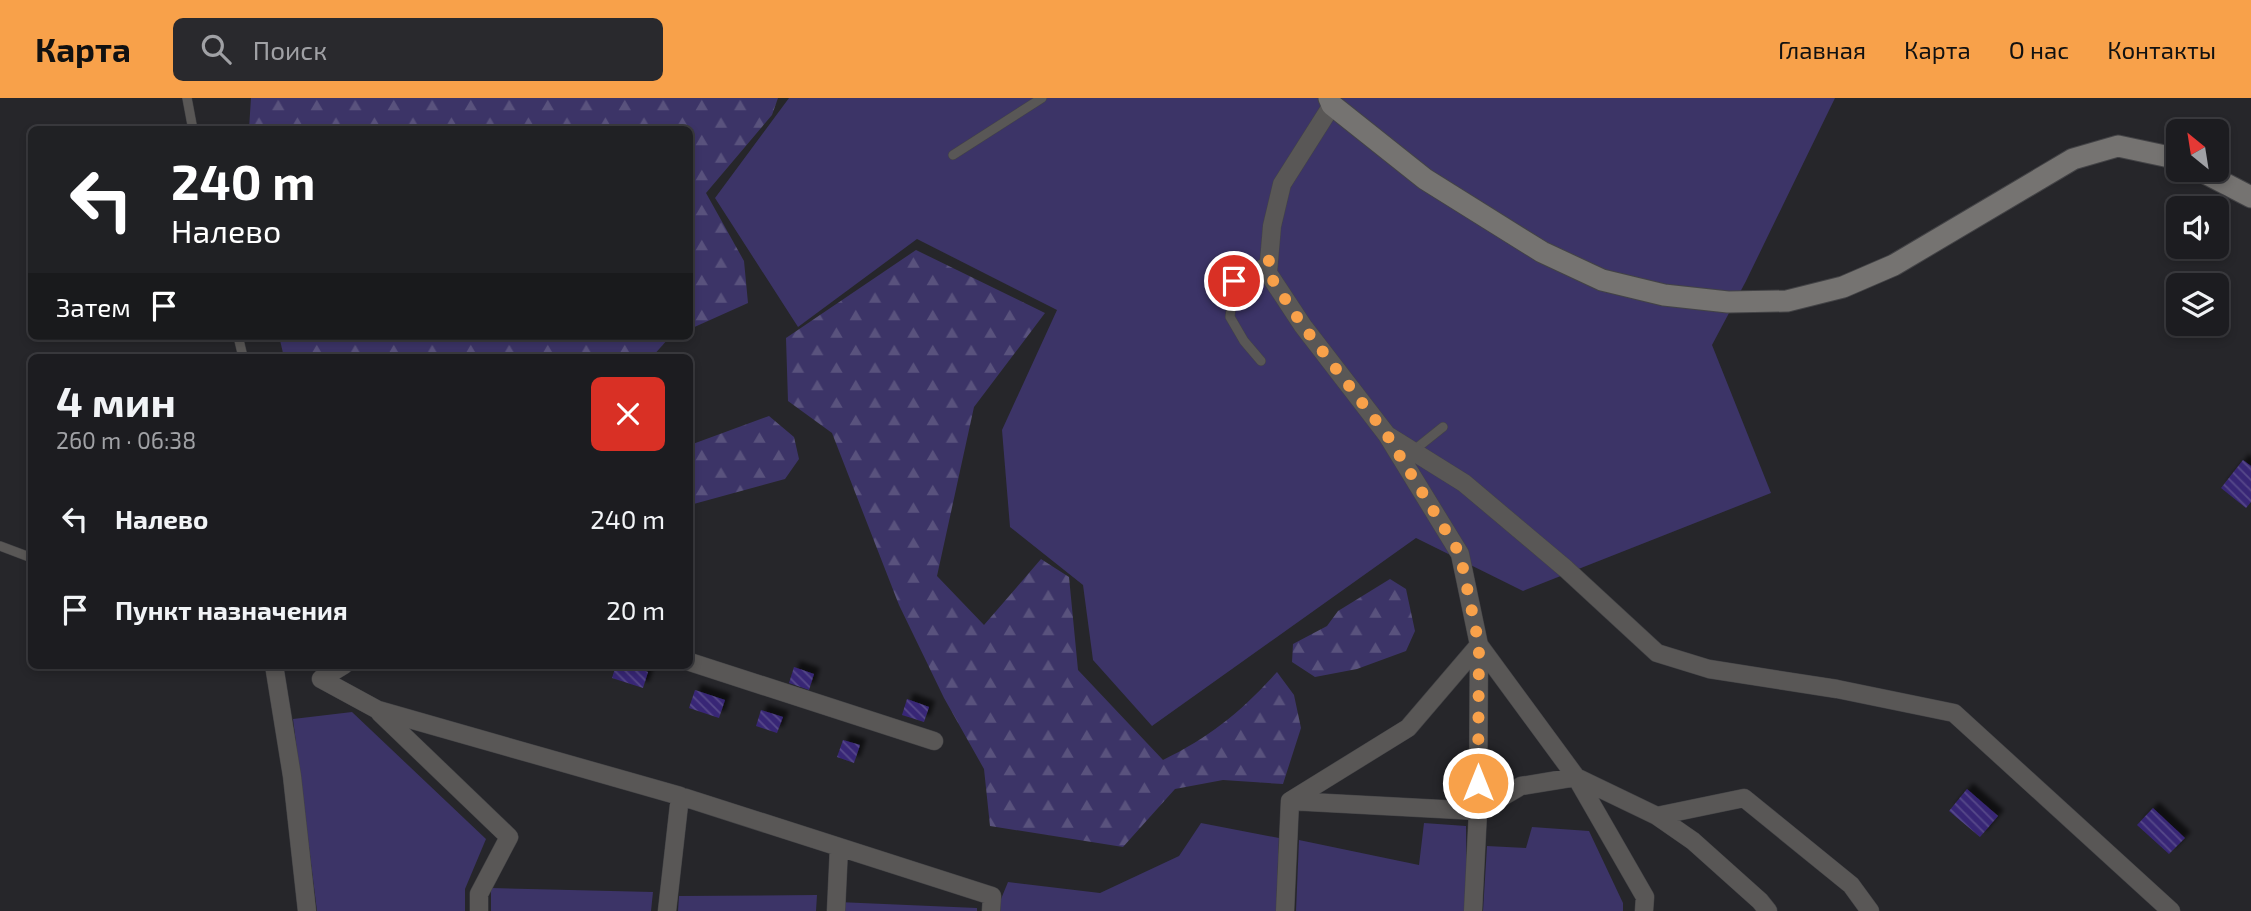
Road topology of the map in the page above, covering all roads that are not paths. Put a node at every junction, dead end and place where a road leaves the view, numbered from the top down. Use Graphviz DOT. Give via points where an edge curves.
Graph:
graph roads {
  1 [pos="187,98"];
  2 [pos="1042,98"];
  3 [pos="1331,102"];
  4 [pos="193,126"];
  5 [pos="953,155"];
  6 [pos="2166,156"];
  7 [pos="2222,182"];
  8 [pos="2251,197"];
  9 [pos="1269,259"];
  10 [pos="1261,361"];
  11 [pos="1443,427"];
  12 [pos="1387,435"];
  13 [pos="1413,451"];
  14 [pos="0,546"];
  15 [pos="28,556"];
  16 [pos="1479,645"];
  17 [pos="693,663"];
  18 [pos="275,669"];
  19 [pos="319,672"];
  20 [pos="378,710"];
  21 [pos="934,741"];
  22 [pos="1576,778"];
  23 [pos="680,796"];
  24 [pos="1290,802"];
  25 [pos="1478,811"];
  26 [pos="1657,816"];
  27 [pos="839,846"];
  28 [pos="307,911"];
  29 [pos="479,911"];
  30 [pos="667,911"];
  31 [pos="836,911"];
  32 [pos="991,911"];
  33 [pos="1285,911"];
  34 [pos="1474,911"];
  35 [pos="1644,911"];
  36 [pos="1768,911"];
  37 [pos="1870,911"];
  38 [pos="2171,911"];
  1 -- 4 [label="lane"];
  2 -- 5 [label="lane"];
  3 -- 6 [label="street" via="1425,179 1542,253 1602,281 1664,295 1728,302 1787,301 1843,288 1894,265 2073,159 2118,146"];
  3 -- 9 [label="street" via="1282,184"];
  7 -- 8 [label="street"];
  9 -- 10 [label="lane" via="1234,281 1230,317"];
  9 -- 12 [label="street" via="1268,273 1303,326"];
  11 -- 13 [label="lane"];
  12 -- 13 [label="street"];
  12 -- 16 [label="street" via="1460,554"];
  13 -- 38 [label="street" via="1464,483 1657,653 1709,669 1954,713"];
  14 -- 15 [label="lane"];
  16 -- 22 [label="street"];
  16 -- 24 [label="street" via="1408,728"];
  16 -- 25 [label="street"];
  17 -- 21 [label="street"];
  18 -- 28 [label="street"];
  19 -- 20 [label="street"];
  20 -- 23 [label="street"];
  20 -- 29 [label="street" via="509,837 479,894"];
  22 -- 25 [label="street" via="1521,786"];
  22 -- 26 [label="street"];
  22 -- 35 [label="street" via="1645,897"];
  23 -- 27 [label="street"];
  23 -- 30 [label="street"];
  24 -- 25 [label="street"];
  24 -- 33 [label="street"];
  25 -- 34 [label="street"];
  26 -- 36 [label="street" via="1693,841"];
  26 -- 37 [label="street" via="1744,798 1852,886"];
  27 -- 31 [label="street"];
  27 -- 32 [label="street" via="992,896"];
}
